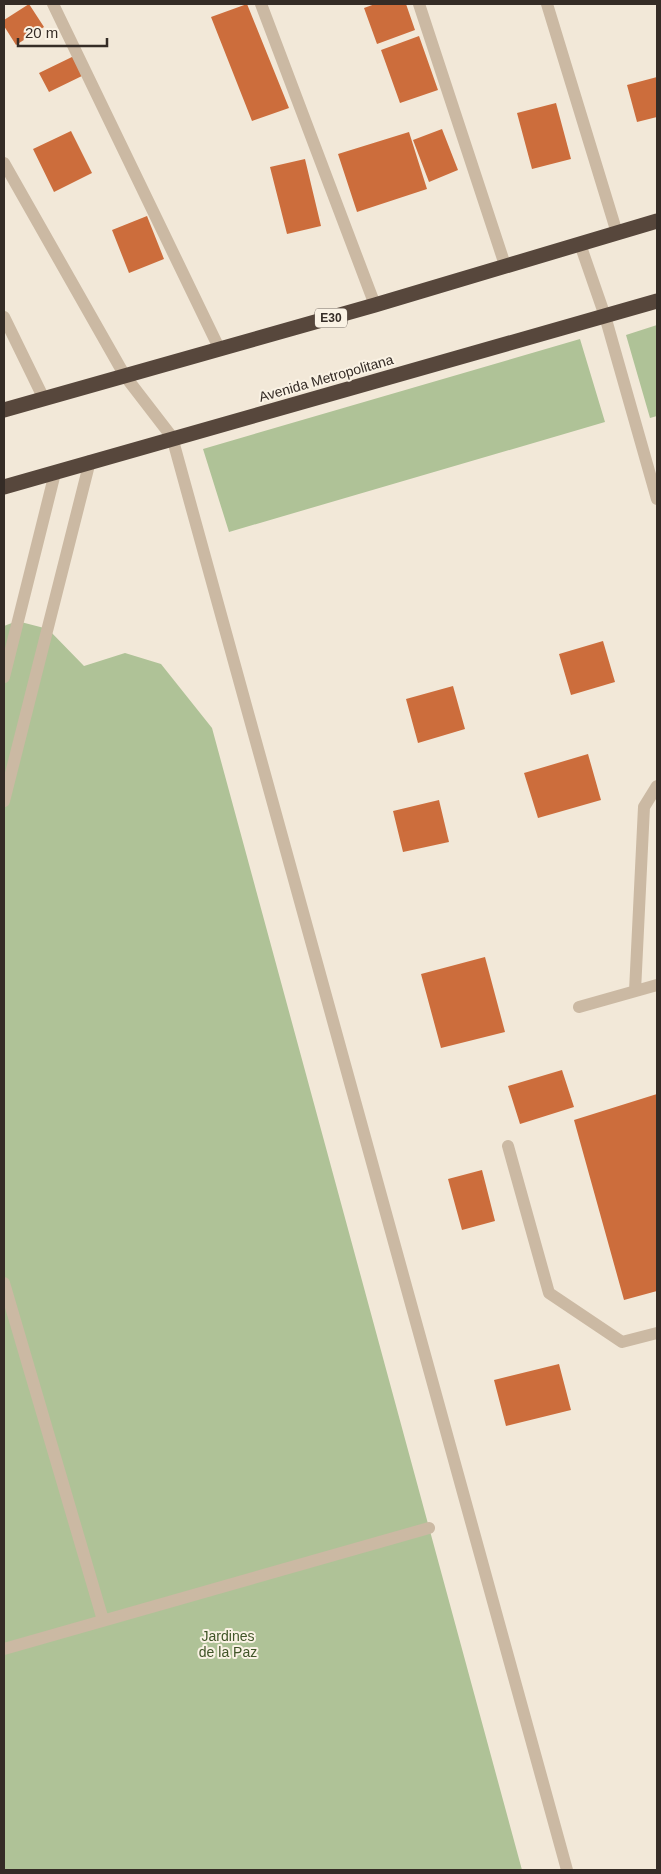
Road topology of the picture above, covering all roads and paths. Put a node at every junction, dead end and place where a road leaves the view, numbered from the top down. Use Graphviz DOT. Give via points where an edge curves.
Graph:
graph roads {
  1 [pos="53,4"];
  2 [pos="261,4"];
  3 [pos="419,4"];
  4 [pos="547,4"];
  5 [pos="4,163"];
  6 [pos="657,220"];
  7 [pos="617,233"];
  8 [pos="580,244"];
  9 [pos="505,266"];
  10 [pos="657,301"];
  11 [pos="374,305"];
  12 [pos="605,316"];
  13 [pos="4,317"];
  14 [pos="220,350"];
  15 [pos="126,376"];
  16 [pos="44,399"];
  17 [pos="4,410"];
  18 [pos="172,438"];
  19 [pos="90,462"];
  20 [pos="55,473"];
  21 [pos="4,487"];
  22 [pos="657,499"];
  23 [pos="4,677"];
  24 [pos="657,786"];
  25 [pos="4,801"];
  26 [pos="657,985"];
  27 [pos="635,991"];
  28 [pos="579,1007"];
  29 [pos="508,1146"];
  30 [pos="4,1283"];
  31 [pos="657,1332"];
  32 [pos="429,1528"];
  33 [pos="103,1620"];
  34 [pos="4,1649"];
  35 [pos="567,1870"];
  1 -- 14 [label="street"];
  2 -- 11 [label="street"];
  3 -- 9 [label="street"];
  4 -- 7 [label="street"];
  5 -- 15 [label="street"];
  6 -- 7 [label="highway, E30"];
  7 -- 8 [label="highway, E30"];
  8 -- 9 [label="highway, E30"];
  8 -- 12 [label="street"];
  9 -- 11 [label="highway, E30"];
  10 -- 12 [label="highway, Avenida Metropolitana"];
  11 -- 14 [label="highway, E30"];
  12 -- 18 [label="highway, Avenida Metropolitana"];
  12 -- 22 [label="street"];
  13 -- 16 [label="street"];
  14 -- 15 [label="highway, E30"];
  15 -- 16 [label="highway, E30"];
  15 -- 18 [label="street"];
  16 -- 17 [label="highway, E30"];
  18 -- 19 [label="highway, Avenida Metropolitana"];
  18 -- 35 [label="street"];
  19 -- 20 [label="highway, Avenida Metropolitana"];
  19 -- 25 [label="street"];
  20 -- 21 [label="highway, Avenida Metropolitana"];
  20 -- 23 [label="street"];
  24 -- 27 [label="street" via="644,807"];
  26 -- 27 [label="street"];
  27 -- 28 [label="street"];
  29 -- 31 [label="street" via="549,1293 622,1342"];
  30 -- 33 [label="street"];
  32 -- 33 [label="street"];
  33 -- 34 [label="street"];
}
